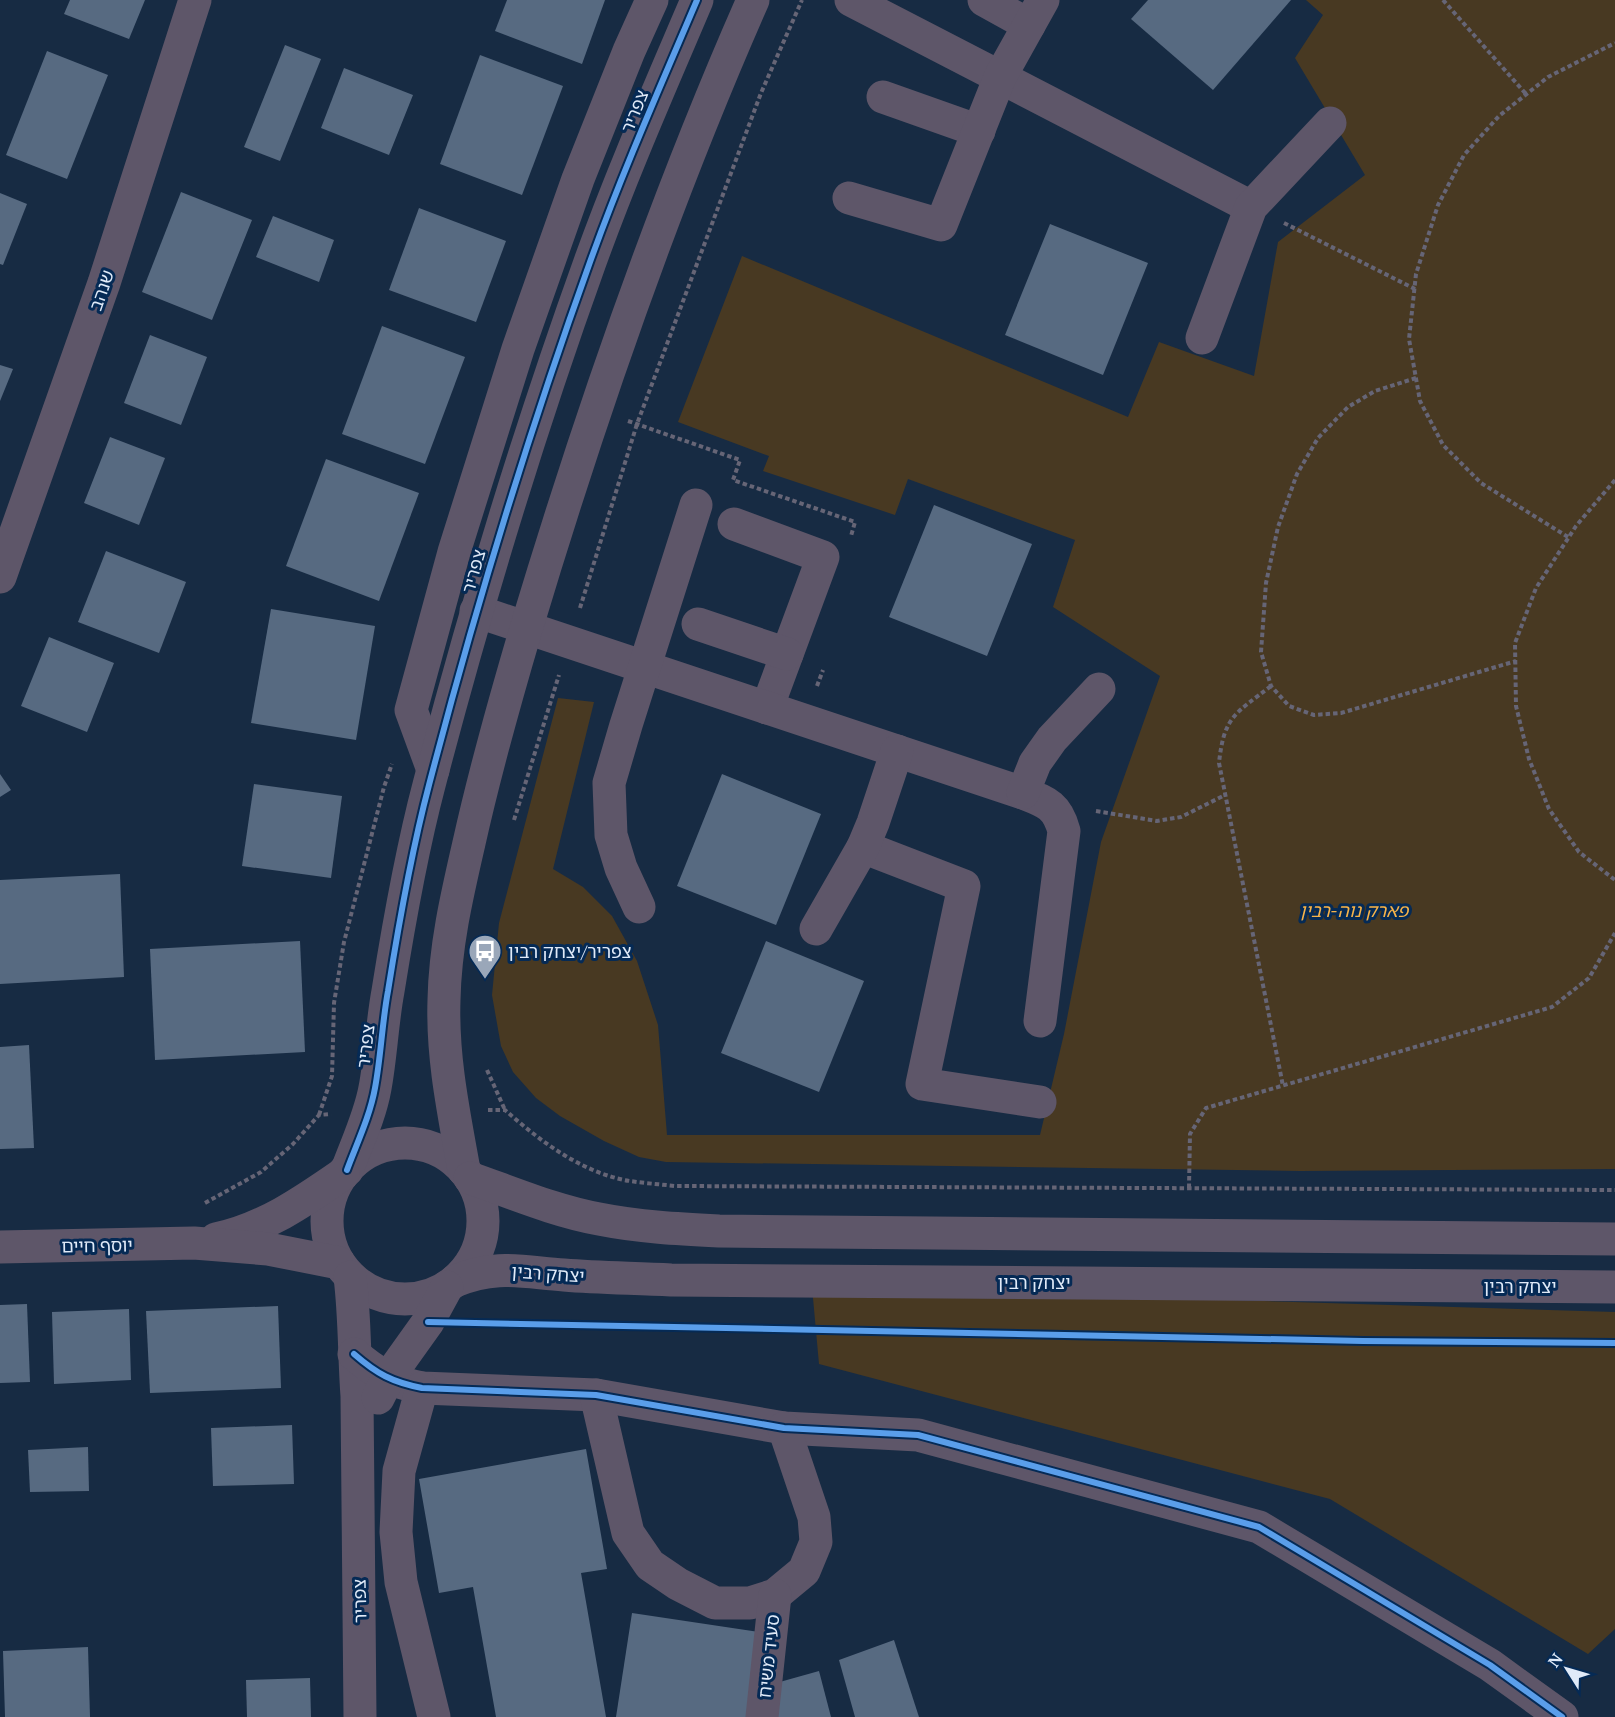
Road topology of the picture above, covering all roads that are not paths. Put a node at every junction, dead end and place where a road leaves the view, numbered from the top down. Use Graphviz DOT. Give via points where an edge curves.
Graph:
graph roads {
  1 [pos="195,0"];
  2 [pos="652,0"];
  3 [pos="697,0"];
  4 [pos="753,0"];
  5 [pos="851,0"];
  6 [pos="984,0"];
  7 [pos="1036,13"];
  8 [pos="1000,77"];
  9 [pos="883,97"];
  10 [pos="1330,123"];
  11 [pos="979,130"];
  12 [pos="849,198"];
  13 [pos="1251,207"];
  14 [pos="1202,338"];
  15 [pos="696,506"];
  16 [pos="734,524"];
  17 [pos="0,577"];
  18 [pos="476,611"];
  19 [pos="698,624"];
  20 [pos="527,628"];
  21 [pos="787,654"];
  22 [pos="644,667"];
  23 [pos="1099,689"];
  24 [pos="767,708"];
  25 [pos="897,751"];
  26 [pos="433,770"];
  27 [pos="1035,798"];
  28 [pos="863,847"];
  29 [pos="639,907"];
  30 [pos="816,929"];
  31 [pos="1040,1021"];
  32 [pos="1040,1102"];
  33 [pos="345,1172"];
  34 [pos="467,1174"];
  35 [pos="1615,1239"];
  36 [pos="194,1243"];
  37 [pos="0,1247"];
  38 [pos="345,1270"];
  39 [pos="451,1284"];
  40 [pos="1615,1287"];
  41 [pos="354,1354"];
  42 [pos="388,1378"];
  43 [pos="422,1388"];
  44 [pos="596,1395"];
  45 [pos="784,1428"];
  46 [pos="358,1485"];
  47 [pos="775,1596"];
  48 [pos="360,1717"];
  49 [pos="434,1717"];
  50 [pos="762,1717"];
  51 [pos="1562,1717"];
  1 -- 17 [label="street, שנהב" via="104,283"];
  2 -- 26 [label="street" via="578,179 453,552 411,710"];
  3 -- 18 [label="street, צפריר" via="591,259"];
  4 -- 20 [label="street" via="645,269"];
  5 -- 8 [label="street"];
  6 -- 7 [label="street"];
  7 -- 8 [label="street"];
  8 -- 11 [label="street"];
  8 -- 13 [label="street"];
  9 -- 11 [label="street"];
  10 -- 13 [label="street"];
  11 -- 12 [label="street" via="941,225"];
  13 -- 14 [label="street"];
  15 -- 22 [label="street"];
  16 -- 21 [label="street" via="823,557"];
  18 -- 20 [label="street"];
  18 -- 26 [label="street, צפריר"];
  19 -- 21 [label="street"];
  20 -- 22 [label="street"];
  20 -- 34 [label="street" via="482,784 447,948 447,1077"];
  21 -- 24 [label="street"];
  22 -- 24 [label="street"];
  22 -- 29 [label="street" via="609,783 611,835"];
  23 -- 27 [label="street" via="1052,739 1035,764"];
  24 -- 25 [label="street"];
  25 -- 27 [label="street"];
  25 -- 28 [label="street"];
  26 -- 33 [label="street, צפריר" via="410,865 375,1091"];
  27 -- 31 [label="street" via="1060,815 1064,831"];
  28 -- 30 [label="street"];
  28 -- 32 [label="street" via="963,886 922,1084"];
  33 -- 34 [label="street" via="369,1152 384,1145 406,1143 444,1153"];
  33 -- 36 [label="street, יוסף חיים" via="269,1220 236,1235"];
  33 -- 38 [label="street" via="334,1189 326,1222 328,1239"];
  34 -- 35 [label="street" via="553,1208 598,1219 719,1232"];
  34 -- 39 [label="street" via="483,1211 481,1238 471,1263"];
  36 -- 37 [label="street, יוסף חיים"];
  36 -- 38 [label="street, יוסף חיים" via="268,1249"];
  38 -- 39 [label="street" via="358,1284 392,1298 430,1296"];
  38 -- 41 [label="street, צפריר" via="355,1316"];
  39 -- 40 [label="street, יצחק רבין" via="496,1269 671,1280"];
  39 -- 42 [label="street, צפריר"];
  41 -- 42 [label="street"];
  41 -- 46 [label="street, צפריר"];
  42 -- 43 [label="street"];
  42 -- 46 [label="street, צפריר" via="367,1430"];
  43 -- 44 [label="street"];
  43 -- 49 [label="street" via="399,1471 396,1532 401,1582"];
  44 -- 45 [label="street"];
  44 -- 47 [label="street" via="628,1533 650,1565 715,1603 750,1604"];
  45 -- 47 [label="street" via="814,1517 816,1542 804,1571"];
  45 -- 51 [label="street" via="918,1435 1259,1527 1490,1665"];
  46 -- 48 [label="street, צפריר"];
  47 -- 50 [label="street, סעיד משיח"];
}
